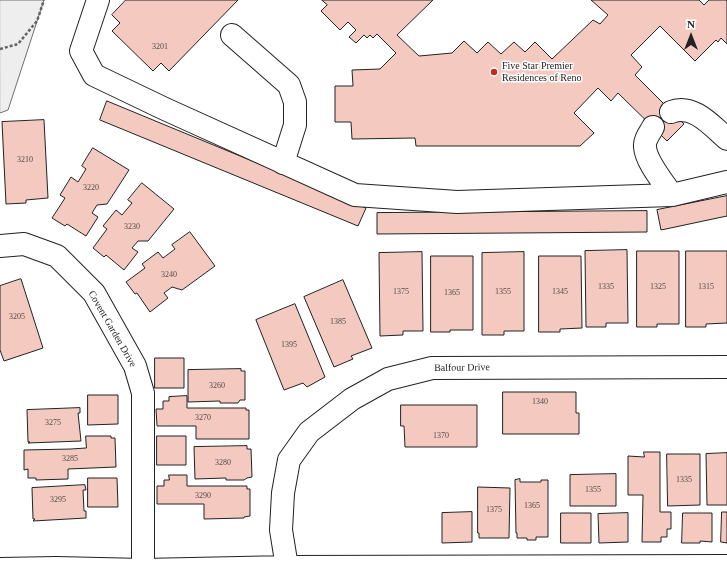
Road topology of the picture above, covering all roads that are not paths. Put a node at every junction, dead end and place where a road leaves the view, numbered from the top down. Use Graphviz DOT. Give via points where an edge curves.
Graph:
graph roads {
  1 [pos="98,0"];
  2 [pos="232,35"];
  3 [pos="671,112"];
  4 [pos="653,127"];
  5 [pos="727,139"];
  6 [pos="284,163"];
  7 [pos="727,182"];
  8 [pos="672,194"];
  9 [pos="0,246"];
  10 [pos="727,367"];
  11 [pos="727,566"];
  12 [pos="0,569"];
  13 [pos="143,570"];
  14 [pos="287,570"];
  1 -- 6 [label="street" via="82,51 94,75"];
  2 -- 6 [label="street" via="289,85 294,102 294,124"];
  3 -- 5 [label="street" via="678,109 687,110 702,117"];
  4 -- 8 [label="street" via="648,135 646,152"];
  6 -- 8 [label="street" via="355,195 457,202"];
  7 -- 8 [label="street"];
  9 -- 13 [label="street, Covent Garden Drive" via="24,244 57,256 94,294 135,366 143,393"];
  10 -- 14 [label="street, Balfour Drive" via="432,368 388,379 352,399 308,432 289,460 283,493 281,530"];
  11 -- 14 [label="street"];
  12 -- 13 [label="street"];
  13 -- 14 [label="street"];
}
